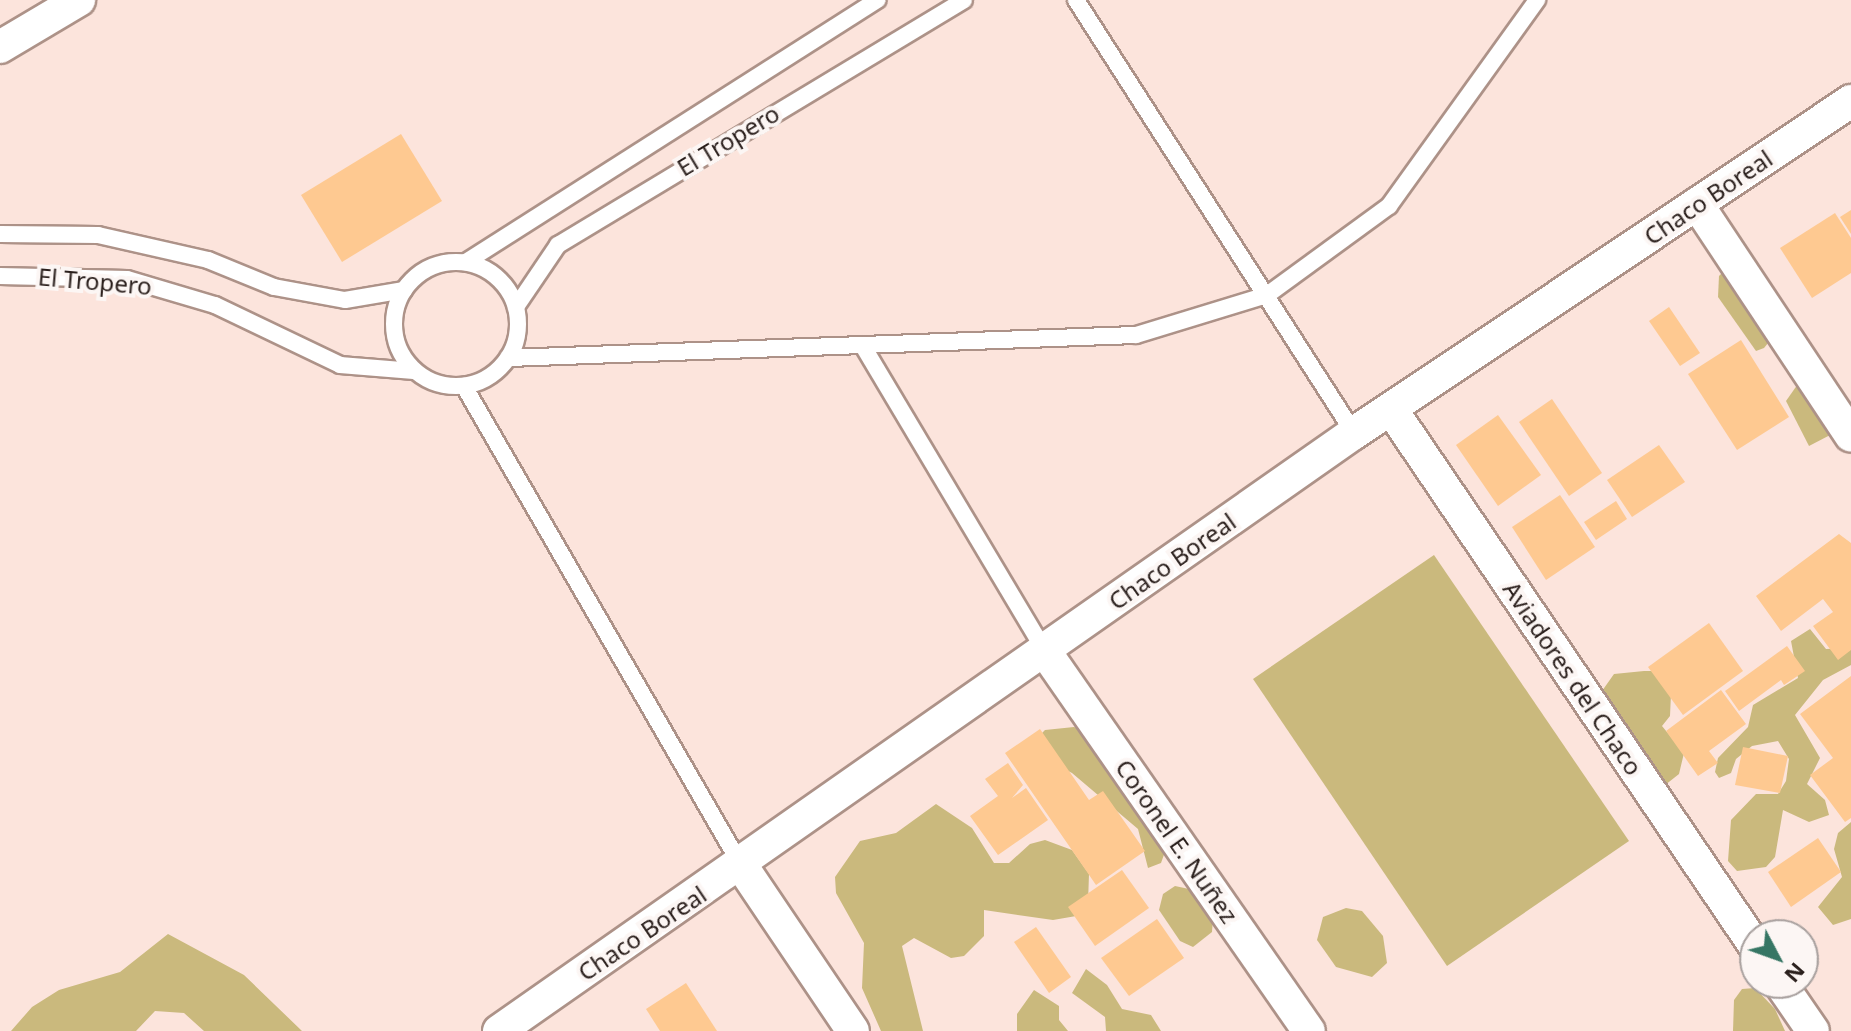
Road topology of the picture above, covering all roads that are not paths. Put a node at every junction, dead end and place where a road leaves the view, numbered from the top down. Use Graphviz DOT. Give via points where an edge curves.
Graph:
graph roads {
  1 [pos="79,0"];
  2 [pos="878,0"];
  3 [pos="964,0"];
  4 [pos="1076,0"];
  5 [pos="1537,0"];
  6 [pos="0,47"];
  7 [pos="1851,101"];
  8 [pos="1697,204"];
  9 [pos="0,234"];
  10 [pos="466,262"];
  11 [pos="0,276"];
  12 [pos="404,290"];
  13 [pos="1267,295"];
  14 [pos="516,307"];
  15 [pos="863,346"];
  16 [pos="508,358"];
  17 [pos="414,371"];
  18 [pos="464,386"];
  19 [pos="1391,409"];
  20 [pos="1354,433"];
  21 [pos="1851,436"];
  22 [pos="1044,650"];
  23 [pos="741,865"];
  24 [pos="1739,922"];
  25 [pos="1791,999"];
  26 [pos="499,1031"];
  27 [pos="853,1031"];
  28 [pos="1309,1031"];
  29 [pos="1813,1031"];
  1 -- 6 [label="street"];
  2 -- 10 [label="lane, El Tropero"];
  3 -- 14 [label="lane, El Tropero" via="558,245"];
  4 -- 13 [label="lane"];
  5 -- 13 [label="lane" via="1389,206"];
  7 -- 8 [label="street, Chaco Boreal"];
  8 -- 19 [label="street, Chaco Boreal"];
  8 -- 21 [label="street"];
  9 -- 12 [label="lane, El Tropero" via="98,235 208,260 274,287 345,300"];
  10 -- 12 [label="lane" via="431,267"];
  10 -- 14 [label="lane" via="498,277"];
  11 -- 17 [label="lane, El Tropero" via="127,279 215,305 340,365"];
  12 -- 17 [label="lane" via="393,323 396,341"];
  13 -- 15 [label="lane" via="1136,335"];
  13 -- 20 [label="lane"];
  14 -- 16 [label="lane" via="515,342"];
  15 -- 16 [label="lane"];
  15 -- 22 [label="lane"];
  16 -- 18 [label="lane" via="496,372"];
  17 -- 18 [label="lane" via="429,381"];
  18 -- 23 [label="lane"];
  19 -- 20 [label="street, Chaco Boreal"];
  19 -- 24 [label="street, Aviadores del Chaco"];
  20 -- 22 [label="street, Chaco Boreal"];
  22 -- 23 [label="street, Chaco Boreal"];
  22 -- 28 [label="street, Coronel E. Nuñez"];
  23 -- 26 [label="street, Chaco Boreal"];
  23 -- 27 [label="street"];
  25 -- 29 [label="street"];
}
